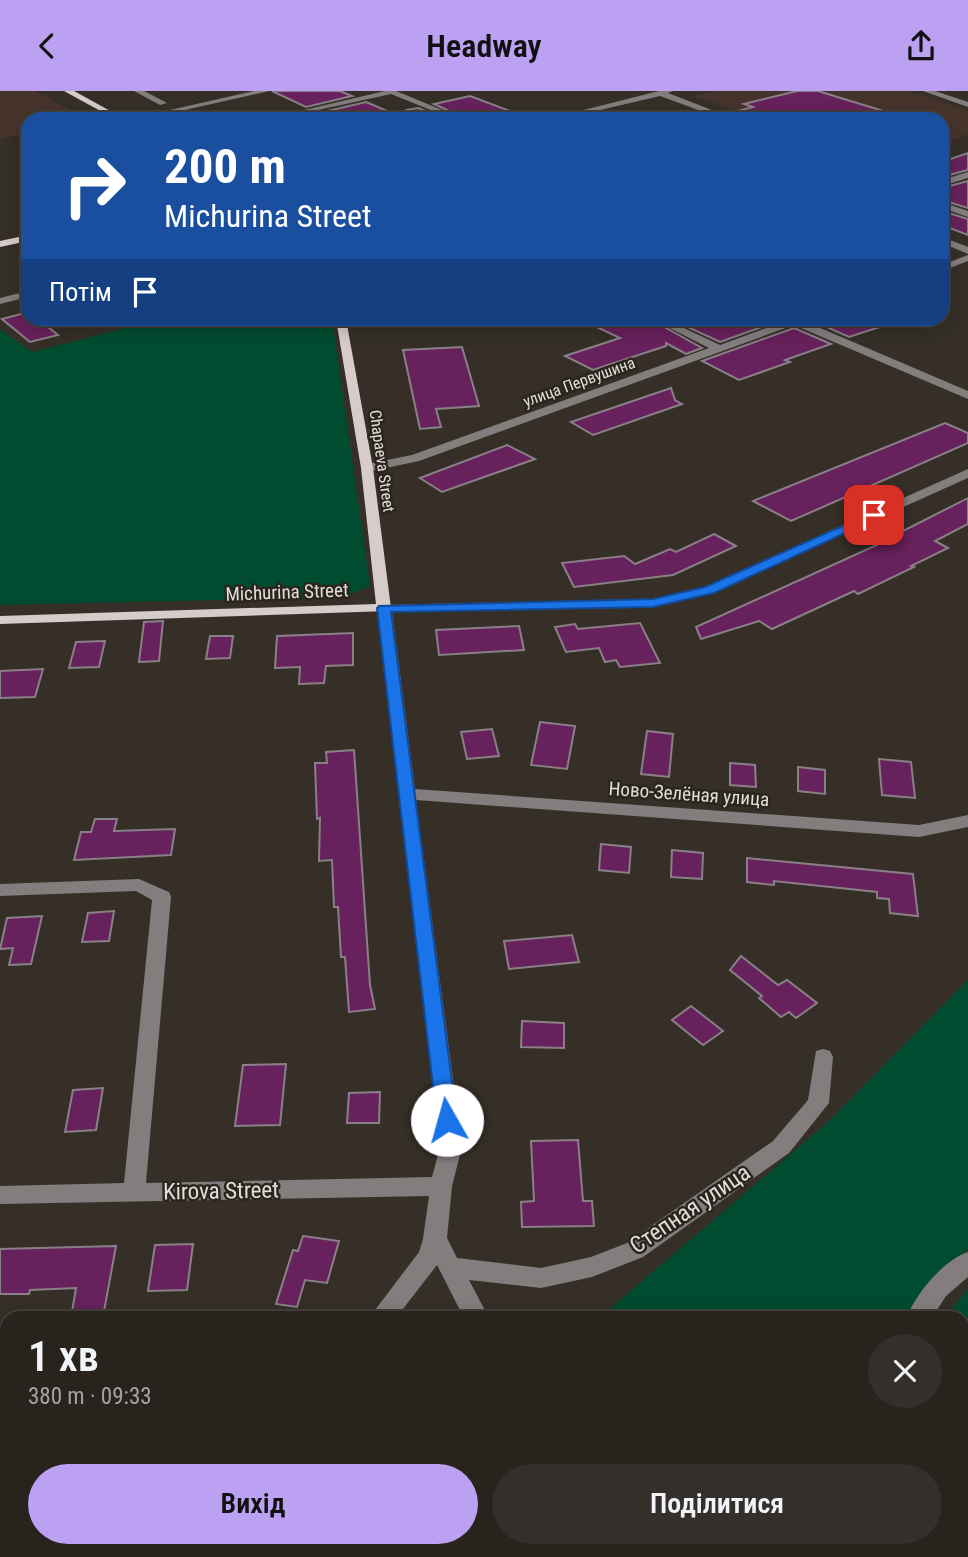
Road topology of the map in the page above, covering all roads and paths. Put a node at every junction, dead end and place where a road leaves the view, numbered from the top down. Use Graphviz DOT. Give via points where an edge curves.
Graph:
graph roads {
  1 [pos="68,91"];
  2 [pos="138,91"];
  3 [pos="265,91"];
  4 [pos="390,91"];
  5 [pos="927,91"];
  6 [pos="665,92"];
  7 [pos="163,103"];
  8 [pos="968,105"];
  9 [pos="108,112"];
  10 [pos="167,112"];
  11 [pos="300,112"];
  12 [pos="442,112"];
  13 [pos="581,112"];
  14 [pos="714,112"];
  15 [pos="968,175"];
  16 [pos="949,181"];
  17 [pos="949,207"];
  18 [pos="968,214"];
  19 [pos="21,240"];
  20 [pos="949,243"];
  21 [pos="0,244"];
  22 [pos="968,251"];
  23 [pos="968,258"];
  24 [pos="949,265"];
  25 [pos="21,296"];
  26 [pos="0,301"];
  27 [pos="342,326"];
  28 [pos="672,326"];
  29 [pos="780,326"];
  30 [pos="811,326"];
  31 [pos="718,348"];
  32 [pos="968,395"];
  33 [pos="367,468"];
  34 [pos="968,473"];
  35 [pos="384,608"];
  36 [pos="0,620"];
  37 [pos="406,794"];
  38 [pos="968,821"];
  39 [pos="0,890"];
  40 [pos="823,1056"];
  41 [pos="441,1186"];
  42 [pos="134,1192"];
  43 [pos="0,1195"];
  44 [pos="435,1239"];
  45 [pos="968,1262"];
  46 [pos="451,1268"];
  47 [pos="387,1311"];
  48 [pos="473,1311"];
  49 [pos="923,1311"];
  1 -- 9 [label="main road"];
  2 -- 7 [label="street"];
  3 -- 10 [label="street"];
  4 -- 11 [label="street"];
  4 -- 12 [label="street"];
  5 -- 8 [label="street"];
  6 -- 13 [label="street"];
  6 -- 14 [label="street"];
  15 -- 16 [label="street"];
  17 -- 18 [label="street"];
  19 -- 21 [label="main road"];
  20 -- 22 [label="street"];
  23 -- 24 [label="street"];
  25 -- 26 [label="street"];
  27 -- 33 [label="main road, Chapaeva Street"];
  28 -- 31 [label="street"];
  29 -- 31 [label="street, улица Первушина"];
  30 -- 32 [label="street"];
  31 -- 33 [label="street, улица Первушина" via="415,458"];
  33 -- 35 [label="main road, Chapaeva Street"];
  34 -- 35 [label="street, Michurina Street" via="709,590 653,603"];
  35 -- 36 [label="main road, Michurina Street"];
  35 -- 37 [label="street"];
  37 -- 38 [label="street, Ново-Зелёная улица" via="919,831"];
  37 -- 41 [label="street" via="451,1147"];
  39 -- 42 [label="street" via="139,885 162,897"];
  40 -- 46 [label="street, Степная улица" via="818,1104 781,1147 635,1249 592,1267 541,1278"];
  41 -- 42 [label="street, Kirova Street"];
  41 -- 44 [label="street"];
  42 -- 43 [label="street, Kirova Street"];
  44 -- 46 [label="street"];
  44 -- 47 [label="street" via="429,1257"];
  45 -- 49 [label="street" via="938,1289"];
  46 -- 48 [label="street"];
}
